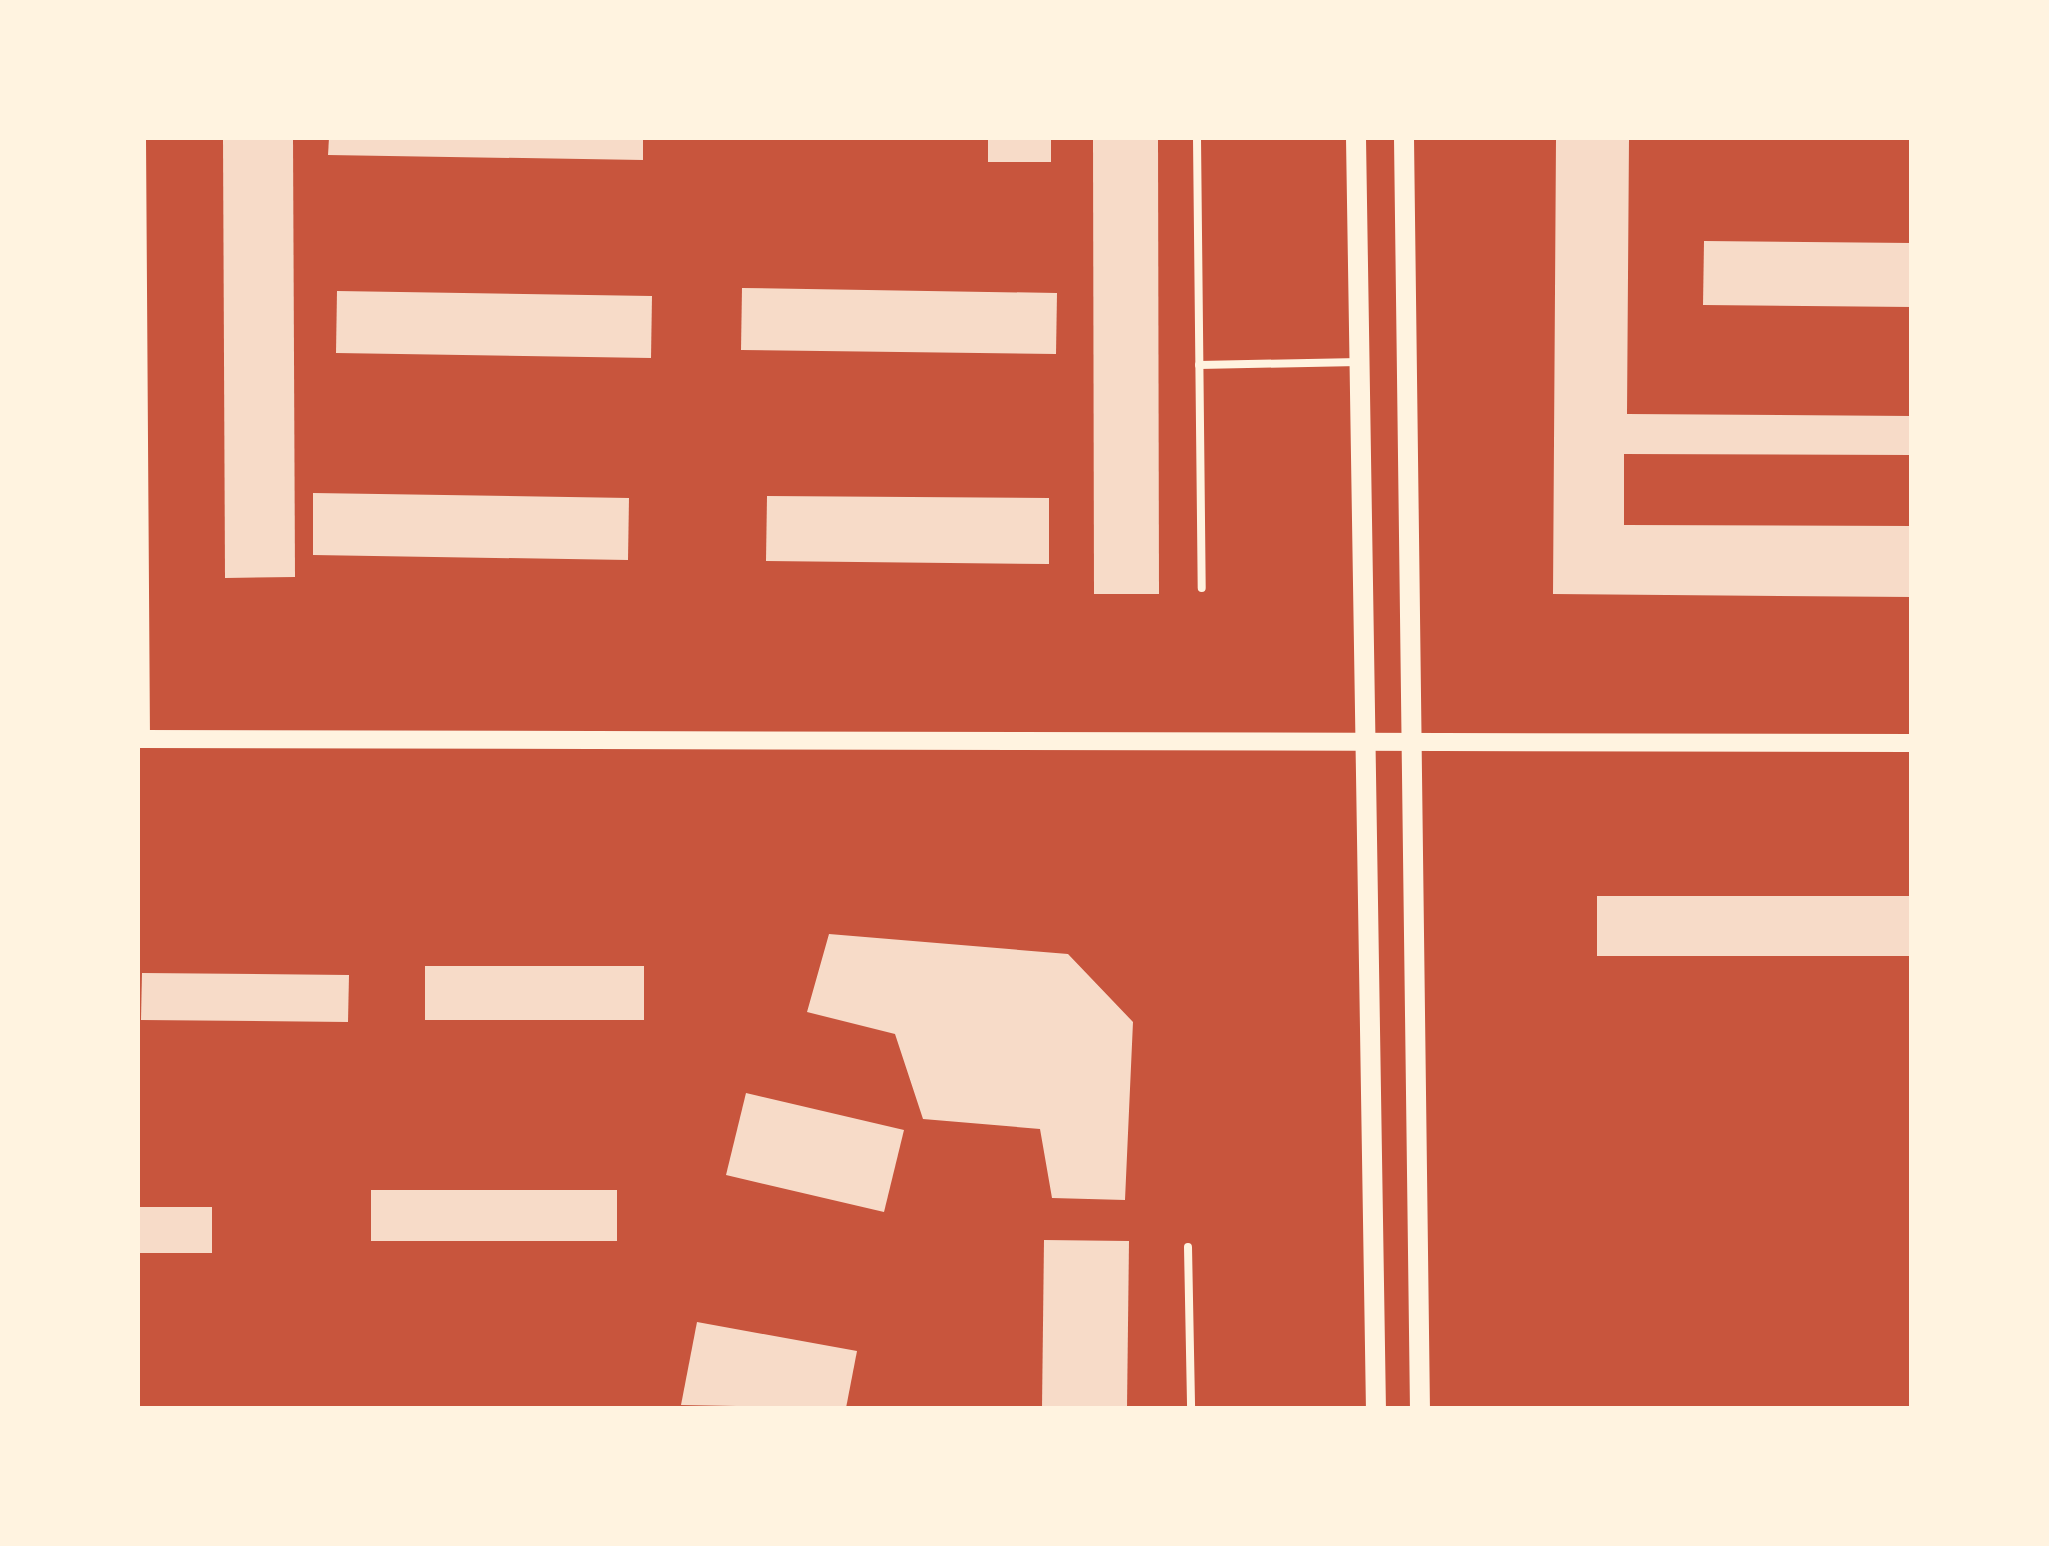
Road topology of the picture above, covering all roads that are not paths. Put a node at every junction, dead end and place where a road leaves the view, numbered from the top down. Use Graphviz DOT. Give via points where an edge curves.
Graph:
graph roads {
  1 [pos="142,138"];
  2 [pos="1197,138"];
  3 [pos="1356,138"];
  4 [pos="1404,138"];
  5 [pos="1360,362"];
  6 [pos="1199,365"];
  7 [pos="1202,588"];
  8 [pos="141,739"];
  9 [pos="1365,742"];
  10 [pos="1411,742"];
  11 [pos="1912,743"];
  12 [pos="1188,1247"];
  13 [pos="1191,1408"];
  14 [pos="1376,1408"];
  15 [pos="1420,1408"];
  1 -- 8 [label="street"];
  2 -- 6 [label="lane"];
  3 -- 5 [label="main road"];
  4 -- 10 [label="main road"];
  5 -- 6 [label="lane"];
  5 -- 9 [label="main road"];
  6 -- 7 [label="lane"];
  8 -- 9 [label="street"];
  9 -- 10 [label="street"];
  9 -- 14 [label="main road"];
  10 -- 11 [label="street"];
  10 -- 15 [label="main road"];
  12 -- 13 [label="lane"];
}
